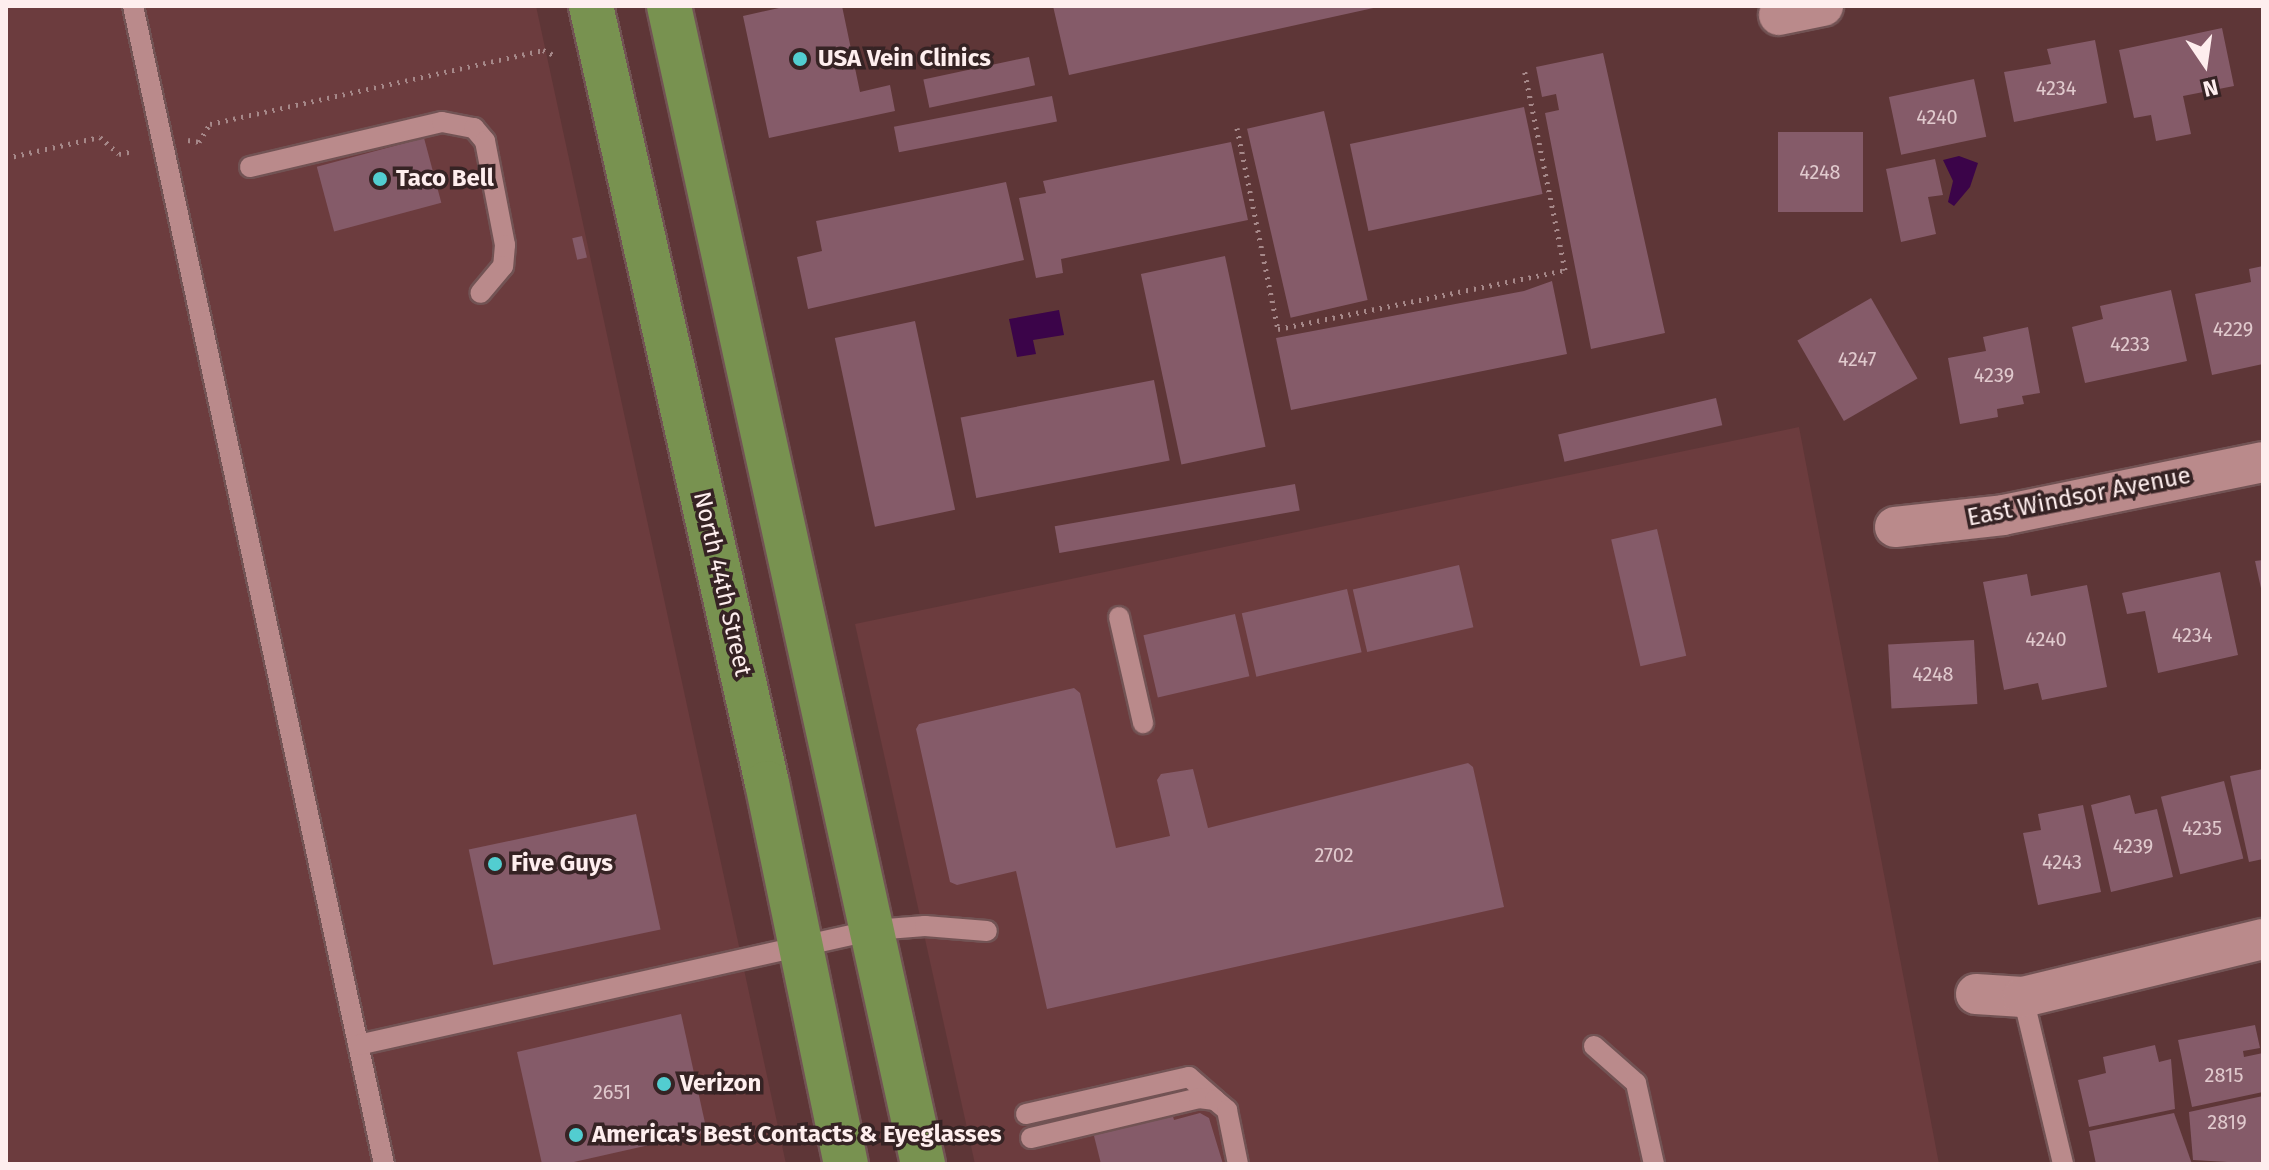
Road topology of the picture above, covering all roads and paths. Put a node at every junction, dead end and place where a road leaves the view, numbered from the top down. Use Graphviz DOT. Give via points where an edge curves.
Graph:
graph roads {
  1 [pos="133,6"];
  2 [pos="591,6"];
  3 [pos="669,6"];
  4 [pos="1823,6"];
  5 [pos="1779,15"];
  6 [pos="556,56"];
  7 [pos="1524,69"];
  8 [pos="1237,128"];
  9 [pos="187,140"];
  10 [pos="133,151"];
  11 [pos="6,158"];
  12 [pos="250,167"];
  13 [pos="480,293"];
  14 [pos="2263,462"];
  15 [pos="1895,527"];
  16 [pos="1119,617"];
  17 [pos="1143,723"];
  18 [pos="874,930"];
  19 [pos="987,931"];
  20 [pos="2263,939"];
  21 [pos="801,945"];
  22 [pos="1976,994"];
  23 [pos="2023,997"];
  24 [pos="358,1045"];
  25 [pos="1594,1046"];
  26 [pos="1215,1100"];
  27 [pos="1026,1114"];
  28 [pos="1031,1138"];
  29 [pos="384,1164"];
  30 [pos="846,1164"];
  31 [pos="923,1164"];
  32 [pos="1238,1164"];
  33 [pos="1654,1164"];
  34 [pos="2063,1164"];
  1 -- 24 [label="lane"];
  2 -- 21 [label="main road, North 44th Street"];
  3 -- 18 [label="main road"];
  4 -- 5 [label="street"];
  6 -- 9 [label="path" via="543,50 210,124 199,142"];
  7 -- 8 [label="path" via="1565,270 1278,329"];
  10 -- 11 [label="path" via="119,154 100,137"];
  12 -- 13 [label="lane" via="442,122 474,128 485,141 505,245 503,266"];
  14 -- 15 [label="street, East Windsor Avenue" via="2003,515"];
  16 -- 17 [label="lane"];
  18 -- 19 [label="lane" via="925,926"];
  18 -- 21 [label="lane"];
  18 -- 31 [label="main road"];
  20 -- 23 [label="street"];
  21 -- 24 [label="lane"];
  21 -- 30 [label="main road, North 44th Street"];
  22 -- 23 [label="street"];
  23 -- 34 [label="lane"];
  24 -- 29 [label="lane"];
  25 -- 33 [label="lane" via="1636,1083"];
  26 -- 27 [label="lane" via="1189,1077"];
  26 -- 28 [label="lane" via="1199,1098"];
  26 -- 32 [label="lane" via="1227,1110"];
}
